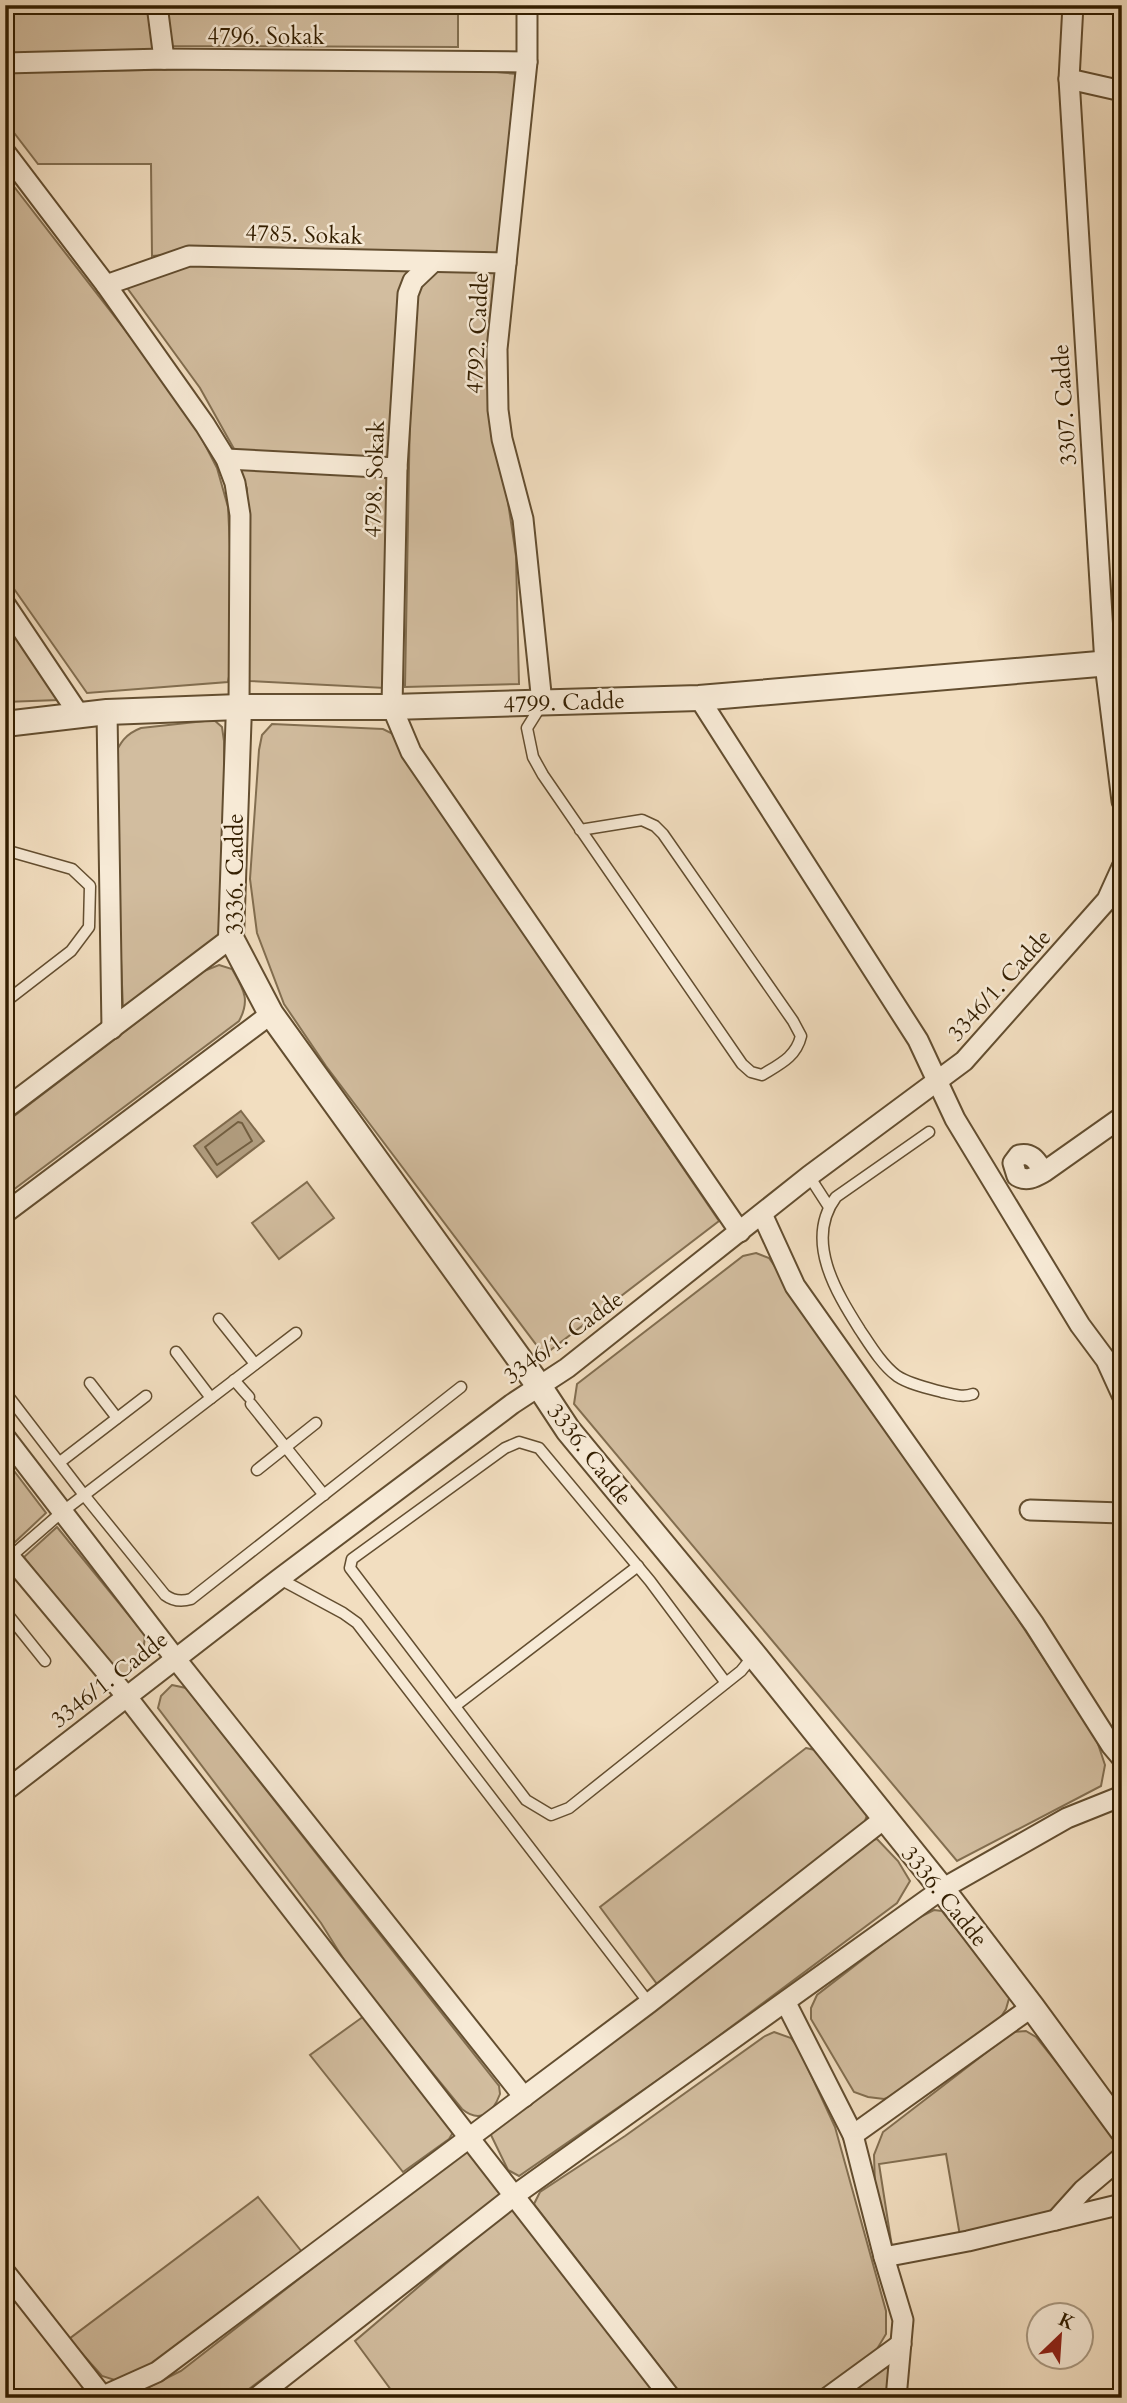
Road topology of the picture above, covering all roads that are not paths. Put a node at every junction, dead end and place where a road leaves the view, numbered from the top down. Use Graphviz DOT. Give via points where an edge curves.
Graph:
graph roads {
  1 [pos="157,5"];
  2 [pos="527,5"];
  3 [pos="1073,5"];
  4 [pos="164,59"];
  5 [pos="527,62"];
  6 [pos="5,63"];
  7 [pos="1069,79"];
  8 [pos="1122,91"];
  9 [pos="5,152"];
  10 [pos="433,262"];
  11 [pos="506,263"];
  12 [pos="106,285"];
  13 [pos="226,459"];
  14 [pos="397,468"];
  15 [pos="5,604"];
  16 [pos="1113,663"];
  17 [pos="699,698"];
  18 [pos="542,703"];
  19 [pos="239,707"];
  20 [pos="393,707"];
  21 [pos="107,712"];
  22 [pos="80,716"];
  23 [pos="5,724"];
  24 [pos="1122,801"];
  25 [pos="580,830"];
  26 [pos="5,850"];
  27 [pos="1122,867"];
  28 [pos="1114,904"];
  29 [pos="231,938"];
  30 [pos="5,1002"];
  31 [pos="271,1014"];
  32 [pos="112,1029"];
  33 [pos="939,1082"];
  34 [pos="5,1109"];
  35 [pos="1122,1117"];
  36 [pos="929,1132"];
  37 [pos="1044,1172"];
  38 [pos="809,1176"];
  39 [pos="829,1207"];
  40 [pos="5,1213"];
  41 [pos="762,1214"];
  42 [pos="740,1232"];
  43 [pos="219,1319"];
  44 [pos="296,1333"];
  45 [pos="176,1352"];
  46 [pos="256,1364"];
  47 [pos="234,1380"];
  48 [pos="90,1383"];
  49 [pos="539,1386"];
  50 [pos="461,1387"];
  51 [pos="5,1392"];
  52 [pos="973,1394"];
  53 [pos="1122,1395"];
  54 [pos="146,1396"];
  55 [pos="211,1398"];
  56 [pos="117,1418"];
  57 [pos="316,1423"];
  58 [pos="5,1437"];
  59 [pos="286,1447"];
  60 [pos="60,1462"];
  61 [pos="257,1470"];
  62 [pos="324,1495"];
  63 [pos="84,1496"];
  64 [pos="1030,1510"];
  65 [pos="62,1512"];
  66 [pos="1122,1513"];
  67 [pos="7,1557"];
  68 [pos="638,1566"];
  69 [pos="279,1579"];
  70 [pos="5,1611"];
  71 [pos="754,1655"];
  72 [pos="175,1658"];
  73 [pos="45,1661"];
  74 [pos="726,1683"];
  75 [pos="127,1697"];
  76 [pos="455,1706"];
  77 [pos="1122,1758"];
  78 [pos="5,1791"];
  79 [pos="1122,1796"];
  80 [pos="884,1819"];
  81 [pos="942,1889"];
  82 [pos="649,2003"];
  83 [pos="786,2003"];
  84 [pos="1032,2007"];
  85 [pos="524,2097"];
  86 [pos="1122,2130"];
  87 [pos="853,2135"];
  88 [pos="470,2137"];
  89 [pos="1122,2157"];
  90 [pos="515,2195"];
  91 [pos="1122,2204"];
  92 [pos="1056,2220"];
  93 [pos="884,2258"];
  94 [pos="5,2272"];
  95 [pos="901,2344"];
  96 [pos="102,2397"];
  97 [pos="256,2398"];
  98 [pos="671,2398"];
  99 [pos="827,2398"];
  100 [pos="897,2398"];
  1 -- 4 [label="street"];
  2 -- 5 [label="street, 4792. Cadde"];
  3 -- 7 [label="street, 3307. Cadde"];
  4 -- 5 [label="street, 4796. Sokak"];
  4 -- 6 [label="street, 4796. Sokak"];
  5 -- 11 [label="street, 4792. Cadde"];
  7 -- 8 [label="street"];
  7 -- 16 [label="street, 3307. Cadde"];
  9 -- 12 [label="street"];
  10 -- 11 [label="street, 4785. Sokak"];
  10 -- 12 [label="street, 4785. Sokak" via="189,256"];
  10 -- 14 [label="street, 4798. Sokak" via="413,281 408,294"];
  11 -- 18 [label="street, 4792. Cadde" via="496,384 502,439 523,519"];
  12 -- 13 [label="street"];
  13 -- 14 [label="street"];
  13 -- 19 [label="street" via="240,515"];
  14 -- 20 [label="street, 4798. Sokak"];
  15 -- 22 [label="street"];
  16 -- 17 [label="street, 4799. Cadde"];
  16 -- 24 [label="street, 3307. Cadde"];
  17 -- 18 [label="street, 4799. Cadde"];
  17 -- 33 [label="street" via="918,1040"];
  18 -- 20 [label="street, 4799. Cadde"];
  18 -- 25 [label="lane" via="527,728 533,757"];
  19 -- 20 [label="street, 4799. Cadde"];
  19 -- 21 [label="street, 4799. Cadde"];
  19 -- 29 [label="street, 3336. Cadde"];
  20 -- 42 [label="street" via="411,752"];
  21 -- 22 [label="street, 4799. Cadde"];
  21 -- 32 [label="street"];
  22 -- 23 [label="street, 4799. Cadde"];
  25 -- 25 [label="lane" via="742,1063 751,1072 762,1074 789,1060 801,1036 793,1021 663,834 642,820"];
  26 -- 30 [label="lane" via="72,869 90,886 90,900 89,927 71,951"];
  27 -- 28 [label="street"];
  28 -- 33 [label="street, 3346/1. Cadde"];
  29 -- 31 [label="street, 3336. Cadde"];
  29 -- 32 [label="street"];
  31 -- 40 [label="street"];
  31 -- 49 [label="street, 3336. Cadde"];
  32 -- 34 [label="street"];
  33 -- 38 [label="street, 3346/1. Cadde"];
  33 -- 53 [label="street" via="955,1119 1106,1360"];
  35 -- 37 [label="street"];
  36 -- 39 [label="lane" via="836,1197"];
  38 -- 39 [label="lane"];
  38 -- 41 [label="street, 3346/1. Cadde"];
  39 -- 52 [label="lane" via="823,1227 830,1275 835,1291 873,1349 896,1376 965,1397"];
  41 -- 42 [label="street, 3346/1. Cadde"];
  41 -- 77 [label="street" via="795,1286 1034,1624"];
  42 -- 49 [label="street, 3346/1. Cadde"];
  43 -- 46 [label="lane"];
  44 -- 46 [label="lane"];
  45 -- 55 [label="lane"];
  46 -- 47 [label="lane"];
  47 -- 55 [label="lane"];
  47 -- 59 [label="lane"];
  48 -- 56 [label="lane"];
  49 -- 69 [label="street, 3346/1. Cadde"];
  49 -- 71 [label="street, 3336. Cadde" via="568,1430"];
  50 -- 62 [label="lane"];
  51 -- 60 [label="lane"];
  54 -- 56 [label="lane"];
  55 -- 63 [label="lane"];
  56 -- 60 [label="lane"];
  57 -- 59 [label="lane"];
  58 -- 65 [label="street"];
  59 -- 61 [label="lane"];
  59 -- 62 [label="lane"];
  60 -- 63 [label="lane"];
  62 -- 63 [label="lane" via="184,1601 165,1595"];
  63 -- 65 [label="lane"];
  64 -- 66 [label="street"];
  65 -- 67 [label="lane"];
  65 -- 72 [label="street"];
  67 -- 75 [label="street"];
  68 -- 74 [label="lane"];
  68 -- 76 [label="lane"];
  68 -- 76 [label="lane" via="539,1448 519,1442 364,1549 352,1559 350,1568"];
  69 -- 72 [label="street, 3346/1. Cadde"];
  69 -- 82 [label="lane" via="357,1623"];
  70 -- 73 [label="lane"];
  71 -- 74 [label="lane"];
  71 -- 80 [label="street, 3336. Cadde"];
  72 -- 75 [label="street, 3346/1. Cadde"];
  72 -- 85 [label="street"];
  74 -- 76 [label="lane" via="569,1808 551,1815 526,1800"];
  75 -- 78 [label="street, 3346/1. Cadde"];
  75 -- 88 [label="street"];
  79 -- 81 [label="street" via="1067,1818"];
  80 -- 81 [label="street, 3336. Cadde"];
  80 -- 82 [label="street"];
  81 -- 83 [label="street"];
  81 -- 84 [label="street, 3336. Cadde"];
  82 -- 85 [label="street"];
  83 -- 87 [label="street"];
  83 -- 90 [label="street"];
  84 -- 86 [label="street, 3336. Cadde"];
  84 -- 87 [label="street"];
  85 -- 88 [label="street"];
  87 -- 93 [label="street"];
  88 -- 90 [label="street"];
  88 -- 96 [label="street" via="158,2372"];
  89 -- 92 [label="street"];
  90 -- 97 [label="street"];
  90 -- 98 [label="street"];
  91 -- 92 [label="street"];
  92 -- 93 [label="street"];
  93 -- 95 [label="street" via="903,2320"];
  94 -- 96 [label="street"];
  95 -- 99 [label="street"];
  95 -- 100 [label="street"];
}
